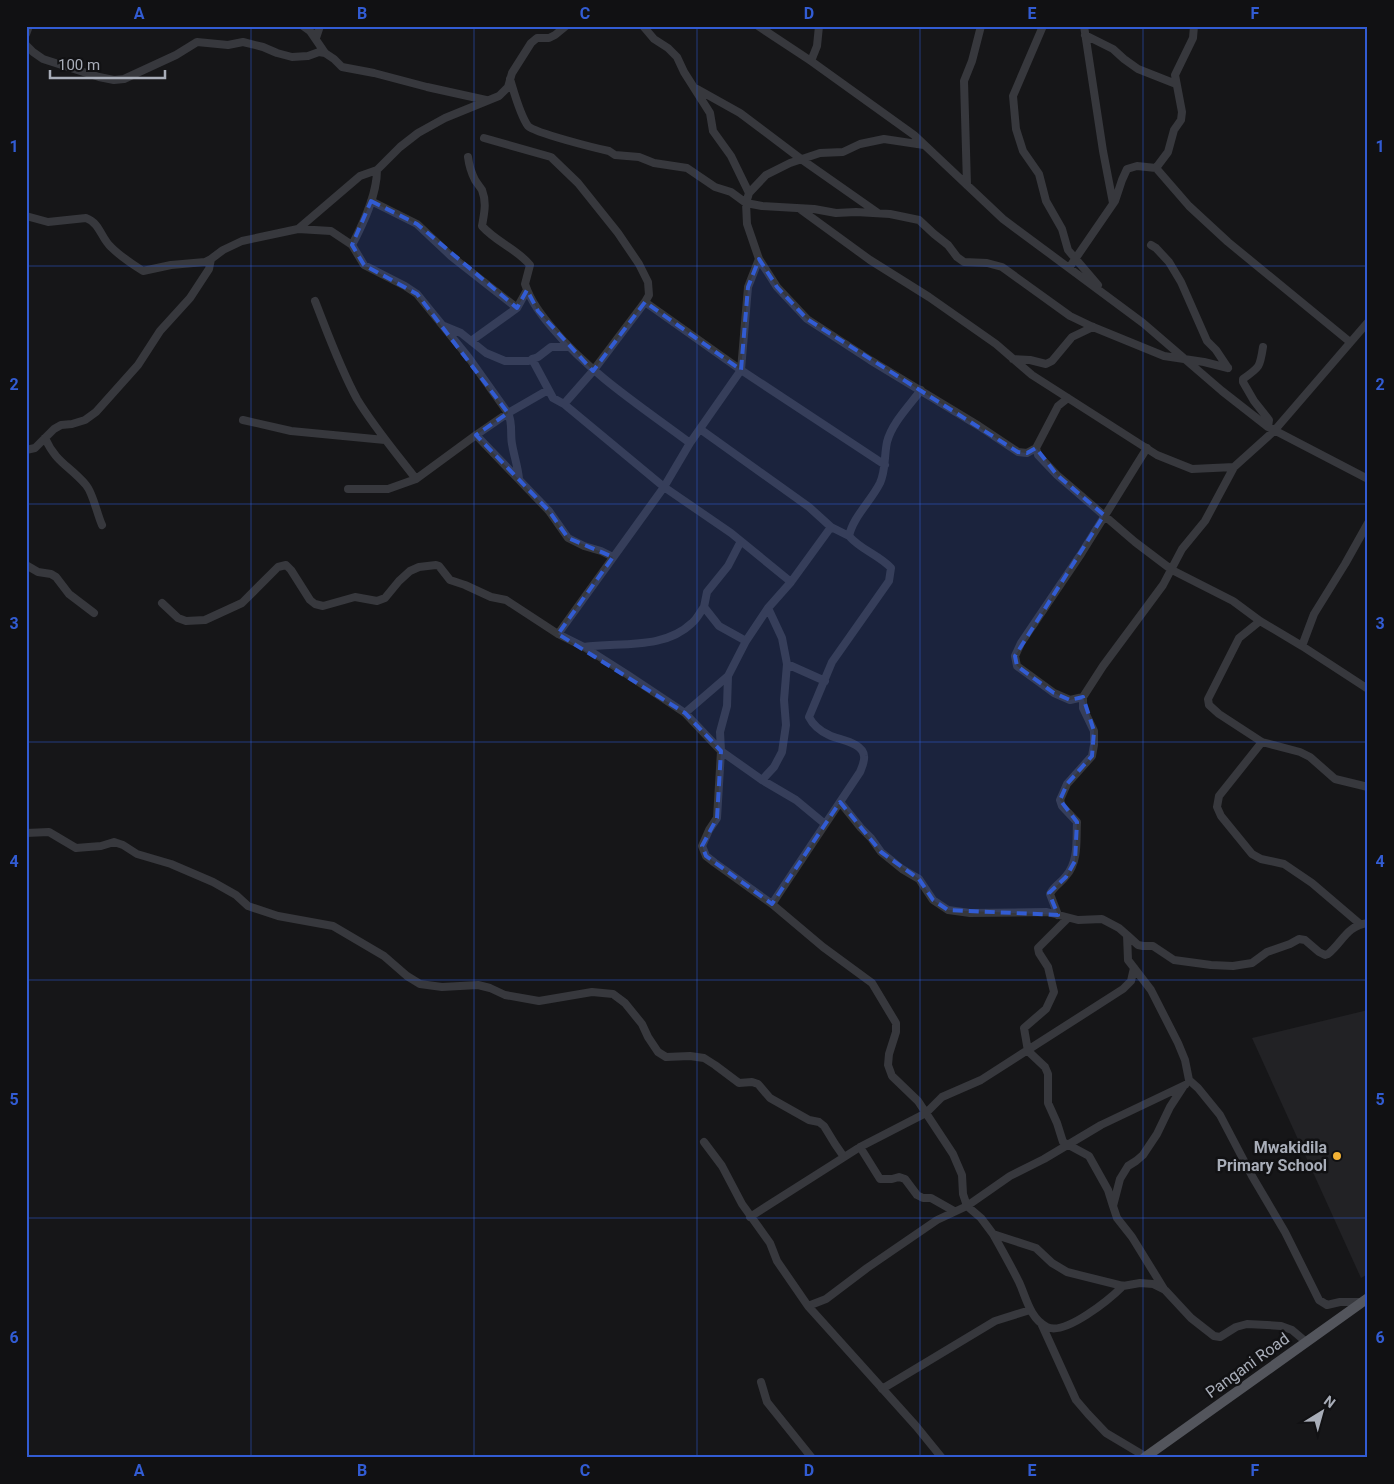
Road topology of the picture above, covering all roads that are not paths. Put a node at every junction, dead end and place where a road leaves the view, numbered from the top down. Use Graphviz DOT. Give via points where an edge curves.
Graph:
graph roads {
  1 [pos="29,26"];
  2 [pos="303,26"];
  3 [pos="320,26"];
  4 [pos="566,26"];
  5 [pos="643,26"];
  6 [pos="758,26"];
  7 [pos="819,26"];
  8 [pos="981,26"];
  9 [pos="1043,26"];
  10 [pos="1194,26"];
  11 [pos="1083,29"];
  12 [pos="26,34"];
  13 [pos="316,38"];
  14 [pos="26,45"];
  15 [pos="324,53"];
  16 [pos="811,61"];
  17 [pos="510,79"];
  18 [pos="1176,84"];
  19 [pos="695,88"];
  20 [pos="486,100"];
  21 [pos="484,138"];
  22 [pos="924,145"];
  23 [pos="468,156"];
  24 [pos="801,159"];
  25 [pos="1156,168"];
  26 [pos="377,170"];
  27 [pos="967,185"];
  28 [pos="749,193"];
  29 [pos="370,201"];
  30 [pos="746,203"];
  31 [pos="1113,203"];
  32 [pos="799,208"];
  33 [pos="878,213"];
  34 [pos="26,216"];
  35 [pos="298,229"];
  36 [pos="352,245"];
  37 [pos="1151,245"];
  38 [pos="211,259"];
  39 [pos="759,259"];
  40 [pos="1076,259"];
  41 [pos="1068,268"];
  42 [pos="527,290"];
  43 [pos="1107,296"];
  44 [pos="315,301"];
  45 [pos="645,302"];
  46 [pos="516,308"];
  47 [pos="1368,322"];
  48 [pos="442,325"];
  49 [pos="1093,327"];
  50 [pos="471,341"];
  51 [pos="1350,342"];
  52 [pos="568,347"];
  53 [pos="1263,347"];
  54 [pos="532,359"];
  55 [pos="1013,359"];
  56 [pos="1185,360"];
  57 [pos="741,370"];
  58 [pos="593,371"];
  59 [pos="548,390"];
  60 [pos="921,390"];
  61 [pos="1068,398"];
  62 [pos="564,404"];
  63 [pos="508,413"];
  64 [pos="243,420"];
  65 [pos="700,429"];
  66 [pos="1271,429"];
  67 [pos="476,435"];
  68 [pos="45,438"];
  69 [pos="385,440"];
  70 [pos="690,442"];
  71 [pos="1036,448"];
  72 [pos="1147,448"];
  73 [pos="26,450"];
  74 [pos="886,465"];
  75 [pos="1234,468"];
  76 [pos="416,479"];
  77 [pos="519,479"];
  78 [pos="1368,479"];
  79 [pos="664,487"];
  80 [pos="348,489"];
  81 [pos="1104,515"];
  82 [pos="1368,523"];
  83 [pos="102,525"];
  84 [pos="831,528"];
  85 [pos="849,536"];
  86 [pos="741,541"];
  87 [pos="613,557"];
  88 [pos="26,565"];
  89 [pos="1172,570"];
  90 [pos="791,582"];
  91 [pos="162,603"];
  92 [pos="704,607"];
  93 [pos="768,608"];
  94 [pos="94,613"];
  95 [pos="1260,621"];
  96 [pos="558,634"];
  97 [pos="746,641"];
  98 [pos="1302,646"];
  99 [pos="584,647"];
  100 [pos="786,664"];
  101 [pos="728,676"];
  102 [pos="824,681"];
  103 [pos="1368,689"];
  104 [pos="1083,697"];
  105 [pos="685,713"];
  106 [pos="1262,742"];
  107 [pos="721,751"];
  108 [pos="762,780"];
  109 [pos="1368,787"];
  110 [pos="840,802"];
  111 [pos="825,824"];
  112 [pos="26,832"];
  113 [pos="772,904"];
  114 [pos="1058,915"];
  115 [pos="1068,918"];
  116 [pos="1364,923"];
  117 [pos="1127,935"];
  118 [pos="1134,968"];
  119 [pos="1028,1051"];
  120 [pos="1187,1082"];
  121 [pos="926,1112"];
  122 [pos="704,1142"];
  123 [pos="1068,1145"];
  124 [pos="860,1147"];
  125 [pos="844,1157"];
  126 [pos="966,1206"];
  127 [pos="1113,1206"];
  128 [pos="954,1211"];
  129 [pos="750,1217"];
  130 [pos="993,1234"];
  131 [pos="1123,1286"];
  132 [pos="1165,1290"];
  133 [pos="1365,1300"];
  134 [pos="808,1306"];
  135 [pos="1030,1310"];
  136 [pos="1040,1321"];
  137 [pos="1304,1342"];
  138 [pos="760,1382"];
  139 [pos="882,1389"];
  140 [pos="1146,1457"];
  141 [pos="812,1458"];
  142 [pos="942,1458"];
  1 -- 12 [label="street"];
  2 -- 13 [label="street"];
  3 -- 13 [label="street"];
  4 -- 17 [label="street" via="549,38 537,38 530,43"];
  5 -- 19 [label="street" via="654,39 675,53"];
  6 -- 16 [label="street"];
  7 -- 16 [label="street" via="817,46"];
  8 -- 27 [label="street" via="964,81"];
  9 -- 40 [label="street" via="1013,96 1016,128 1023,150 1039,174 1046,201 1062,229 1068,250"];
  10 -- 18 [label="street" via="1193,38 1175,75"];
  11 -- 18 [label="street" via="1138,69"];
  11 -- 31 [label="street"];
  13 -- 15 [label="street"];
  14 -- 15 [label="street" via="43,59 114,80 124,79 197,42 228,45 242,42 292,56"];
  15 -- 20 [label="street" via="342,67"];
  16 -- 22 [label="street"];
  17 -- 20 [label="street" via="508,87 499,96"];
  17 -- 30 [label="street" via="528,126 540,133 615,155 688,168"];
  18 -- 25 [label="street" via="1181,120 1174,130 1168,152"];
  19 -- 24 [label="street" via="740,113"];
  19 -- 28 [label="street" via="710,114 713,131 731,156"];
  20 -- 26 [label="street" via="418,133"];
  21 -- 45 [label="street" via="551,158 578,184 639,264 648,282 649,295"];
  22 -- 24 [label="street" via="884,139 843,152 820,152"];
  22 -- 27 [label="street"];
  23 -- 42 [label="street" via="470,169 484,198 486,212 482,226 530,265 525,284"];
  24 -- 28 [label="street" via="766,175"];
  24 -- 33 [label="street"];
  25 -- 31 [label="street" via="1137,166 1127,169"];
  25 -- 51 [label="street" via="1189,206 1228,242"];
  26 -- 29 [label="street" via="377,183"];
  26 -- 35 [label="street" via="360,176"];
  27 -- 41 [label="street" via="1003,219"];
  28 -- 30 [label="street"];
  29 -- 36 [label="street"];
  29 -- 46 [label="street" via="417,224"];
  30 -- 32 [label="street"];
  30 -- 39 [label="street" via="747,224"];
  31 -- 40 [label="street"];
  32 -- 33 [label="street" via="836,213"];
  32 -- 55 [label="street"];
  33 -- 49 [label="street" via="919,220 964,262 1002,267 1070,316"];
  34 -- 38 [label="street" via="48,222 91,220 111,248 142,271"];
  35 -- 36 [label="street" via="331,231"];
  35 -- 38 [label="street" via="242,241"];
  36 -- 48 [label="street" via="364,265 417,294"];
  37 -- 56 [label="street" via="1169,262 1207,341 1228,368"];
  38 -- 68 [label="street" via="209,269 190,298 160,331 138,365 96,412 85,420 60,425"];
  39 -- 57 [label="street" via="748,287"];
  39 -- 60 [label="street" via="777,287 807,318"];
  40 -- 41 [label="street"];
  40 -- 43 [label="street"];
  41 -- 43 [label="street"];
  42 -- 46 [label="street"];
  42 -- 52 [label="street" via="538,311"];
  43 -- 56 [label="street"];
  44 -- 69 [label="street" via="357,399"];
  45 -- 57 [label="street"];
  45 -- 58 [label="street"];
  46 -- 50 [label="street"];
  47 -- 51 [label="street"];
  48 -- 50 [label="street"];
  48 -- 63 [label="street"];
  49 -- 55 [label="street" via="1072,337 1046,364"];
  49 -- 56 [label="street" via="1164,356"];
  50 -- 54 [label="street" via="486,353 505,361"];
  51 -- 66 [label="street"];
  52 -- 54 [label="street" via="552,347"];
  52 -- 58 [label="street"];
  53 -- 66 [label="street" via="1260,365 1243,382 1269,420"];
  54 -- 59 [label="street"];
  55 -- 61 [label="street" via="1032,376"];
  56 -- 66 [label="street"];
  57 -- 65 [label="street"];
  57 -- 74 [label="street"];
  58 -- 62 [label="street"];
  58 -- 70 [label="street"];
  59 -- 62 [label="street" via="553,398"];
  59 -- 63 [label="street"];
  60 -- 71 [label="street" via="1018,452 1027,454"];
  60 -- 74 [label="street" via="887,442"];
  61 -- 71 [label="street" via="1058,406"];
  61 -- 72 [label="street"];
  62 -- 79 [label="street"];
  63 -- 67 [label="street"];
  63 -- 77 [label="street"];
  64 -- 69 [label="street" via="291,431"];
  65 -- 70 [label="street"];
  65 -- 84 [label="street" via="809,507"];
  66 -- 75 [label="street"];
  66 -- 78 [label="street"];
  67 -- 76 [label="street"];
  67 -- 77 [label="street"];
  68 -- 73 [label="street" via="35,448"];
  68 -- 83 [label="street" via="62,464 90,491"];
  69 -- 76 [label="street"];
  70 -- 79 [label="street"];
  71 -- 81 [label="street" via="1038,455 1058,476"];
  72 -- 75 [label="street" via="1192,469"];
  72 -- 81 [label="street"];
  74 -- 85 [label="street" via="874,495"];
  75 -- 89 [label="street" via="1205,521 1182,549"];
  76 -- 80 [label="street" via="388,489"];
  77 -- 87 [label="street" via="550,511 568,538"];
  79 -- 86 [label="street"];
  79 -- 87 [label="street"];
  81 -- 89 [label="street"];
  81 -- 104 [label="street" via="1015,656 1016,666 1054,693 1070,700"];
  82 -- 98 [label="street" via="1314,614"];
  84 -- 85 [label="street"];
  84 -- 90 [label="street"];
  85 -- 102 [label="street" via="885,562 891,568 891,575 832,662"];
  86 -- 90 [label="street"];
  86 -- 92 [label="street" via="728,566 707,592"];
  87 -- 96 [label="street"];
  88 -- 94 [label="street" via="56,577 69,594"];
  89 -- 95 [label="street" via="1233,601"];
  89 -- 104 [label="street"];
  90 -- 93 [label="street"];
  91 -- 96 [label="street" via="178,618 204,620 242,602 278,567 286,565 315,604 323,606 355,597 377,601 385,598 410,571 436,565 450,580 506,600"];
  92 -- 97 [label="street" via="719,626"];
  92 -- 99 [label="street" via="693,623 662,640"];
  93 -- 97 [label="street"];
  93 -- 100 [label="street" via="782,638"];
  95 -- 98 [label="street"];
  95 -- 106 [label="street" via="1239,638 1208,699 1209,705 1219,714"];
  96 -- 99 [label="street"];
  97 -- 101 [label="street"];
  98 -- 103 [label="street"];
  99 -- 105 [label="street"];
  100 -- 102 [label="street"];
  100 -- 108 [label="street" via="786,725 782,752"];
  101 -- 105 [label="street"];
  101 -- 107 [label="street" via="727,706 720,732"];
  102 -- 110 [label="street" via="809,717 812,723 828,735 853,744 864,756 860,772"];
  104 -- 114 [label="street" via="1094,731 1094,745 1092,756 1067,784 1060,800 1077,822 1075,861 1050,894"];
  105 -- 107 [label="street"];
  106 -- 109 [label="street" via="1310,756 1335,779"];
  106 -- 116 [label="street" via="1219,796 1217,807 1221,816 1252,854 1284,864"];
  107 -- 108 [label="street"];
  107 -- 113 [label="street" via="717,818 702,846 706,856"];
  108 -- 111 [label="street" via="796,800"];
  110 -- 111 [label="street"];
  110 -- 114 [label="street" via="881,852 919,879 934,900 948,910"];
  111 -- 113 [label="street"];
  112 -- 125 [label="street" via="49,832 76,848 114,842 137,854 213,882 236,894 248,906 278,916 333,926 384,956 420,984 442,987 478,984 504,996 539,1001 592,992 614,994 642,1024 658,1052 666,1057 704,1058 739,1083 758,1084 770,1098 824,1126"];
  113 -- 121 [label="street" via="872,983 896,1023 888,1065 892,1076 911,1092"];
  114 -- 115 [label="street"];
  115 -- 117 [label="street" via="1102,920"];
  115 -- 119 [label="street" via="1038,948 1048,967 1054,992 1046,1009 1024,1028"];
  116 -- 117 [label="street" via="1350,929 1325,955 1299,939 1267,952 1252,963 1233,966 1174,960 1153,946 1138,945"];
  117 -- 118 [label="street" via="1128,960"];
  118 -- 119 [label="street" via="1131,981 1123,989"];
  118 -- 120 [label="street" via="1151,990 1178,1042 1186,1060"];
  119 -- 121 [label="street" via="981,1080 942,1097"];
  119 -- 123 [label="street" via="1048,1074 1048,1103 1063,1142"];
  120 -- 123 [label="street" via="1100,1125"];
  120 -- 127 [label="street" via="1143,1155 1128,1166 1120,1179"];
  120 -- 133 [label="street" via="1202,1093 1220,1115 1319,1300 1327,1304"];
  121 -- 124 [label="street"];
  121 -- 126 [label="street" via="953,1154 962,1175"];
  122 -- 129 [label="street" via="722,1166"];
  123 -- 126 [label="street" via="1010,1176"];
  123 -- 127 [label="street" via="1089,1156"];
  124 -- 125 [label="street"];
  124 -- 128 [label="street" via="880,1179 905,1178 917,1195 931,1198"];
  125 -- 129 [label="street"];
  126 -- 128 [label="street"];
  126 -- 130 [label="street"];
  127 -- 132 [label="street" via="1117,1218"];
  128 -- 134 [label="street" via="893,1249 826,1299"];
  129 -- 134 [label="street" via="770,1243 777,1261"];
  130 -- 131 [label="street" via="1036,1248 1052,1264 1067,1272"];
  130 -- 135 [label="street" via="1020,1283"];
  131 -- 132 [label="street" via="1153,1284"];
  131 -- 136 [label="street" via="1100,1306 1069,1324 1056,1329 1048,1328"];
  132 -- 137 [label="street" via="1191,1318 1214,1336 1220,1337 1247,1324 1267,1325 1292,1330"];
  133 -- 137 [label="main road, Pangani Road"];
  134 -- 139 [label="street"];
  135 -- 136 [label="street"];
  135 -- 139 [label="street" via="995,1321"];
  136 -- 140 [label="street" via="1076,1400 1106,1433"];
  137 -- 140 [label="main road, Pangani Road"];
  138 -- 141 [label="street" via="766,1402"];
  139 -- 142 [label="street"];
}
